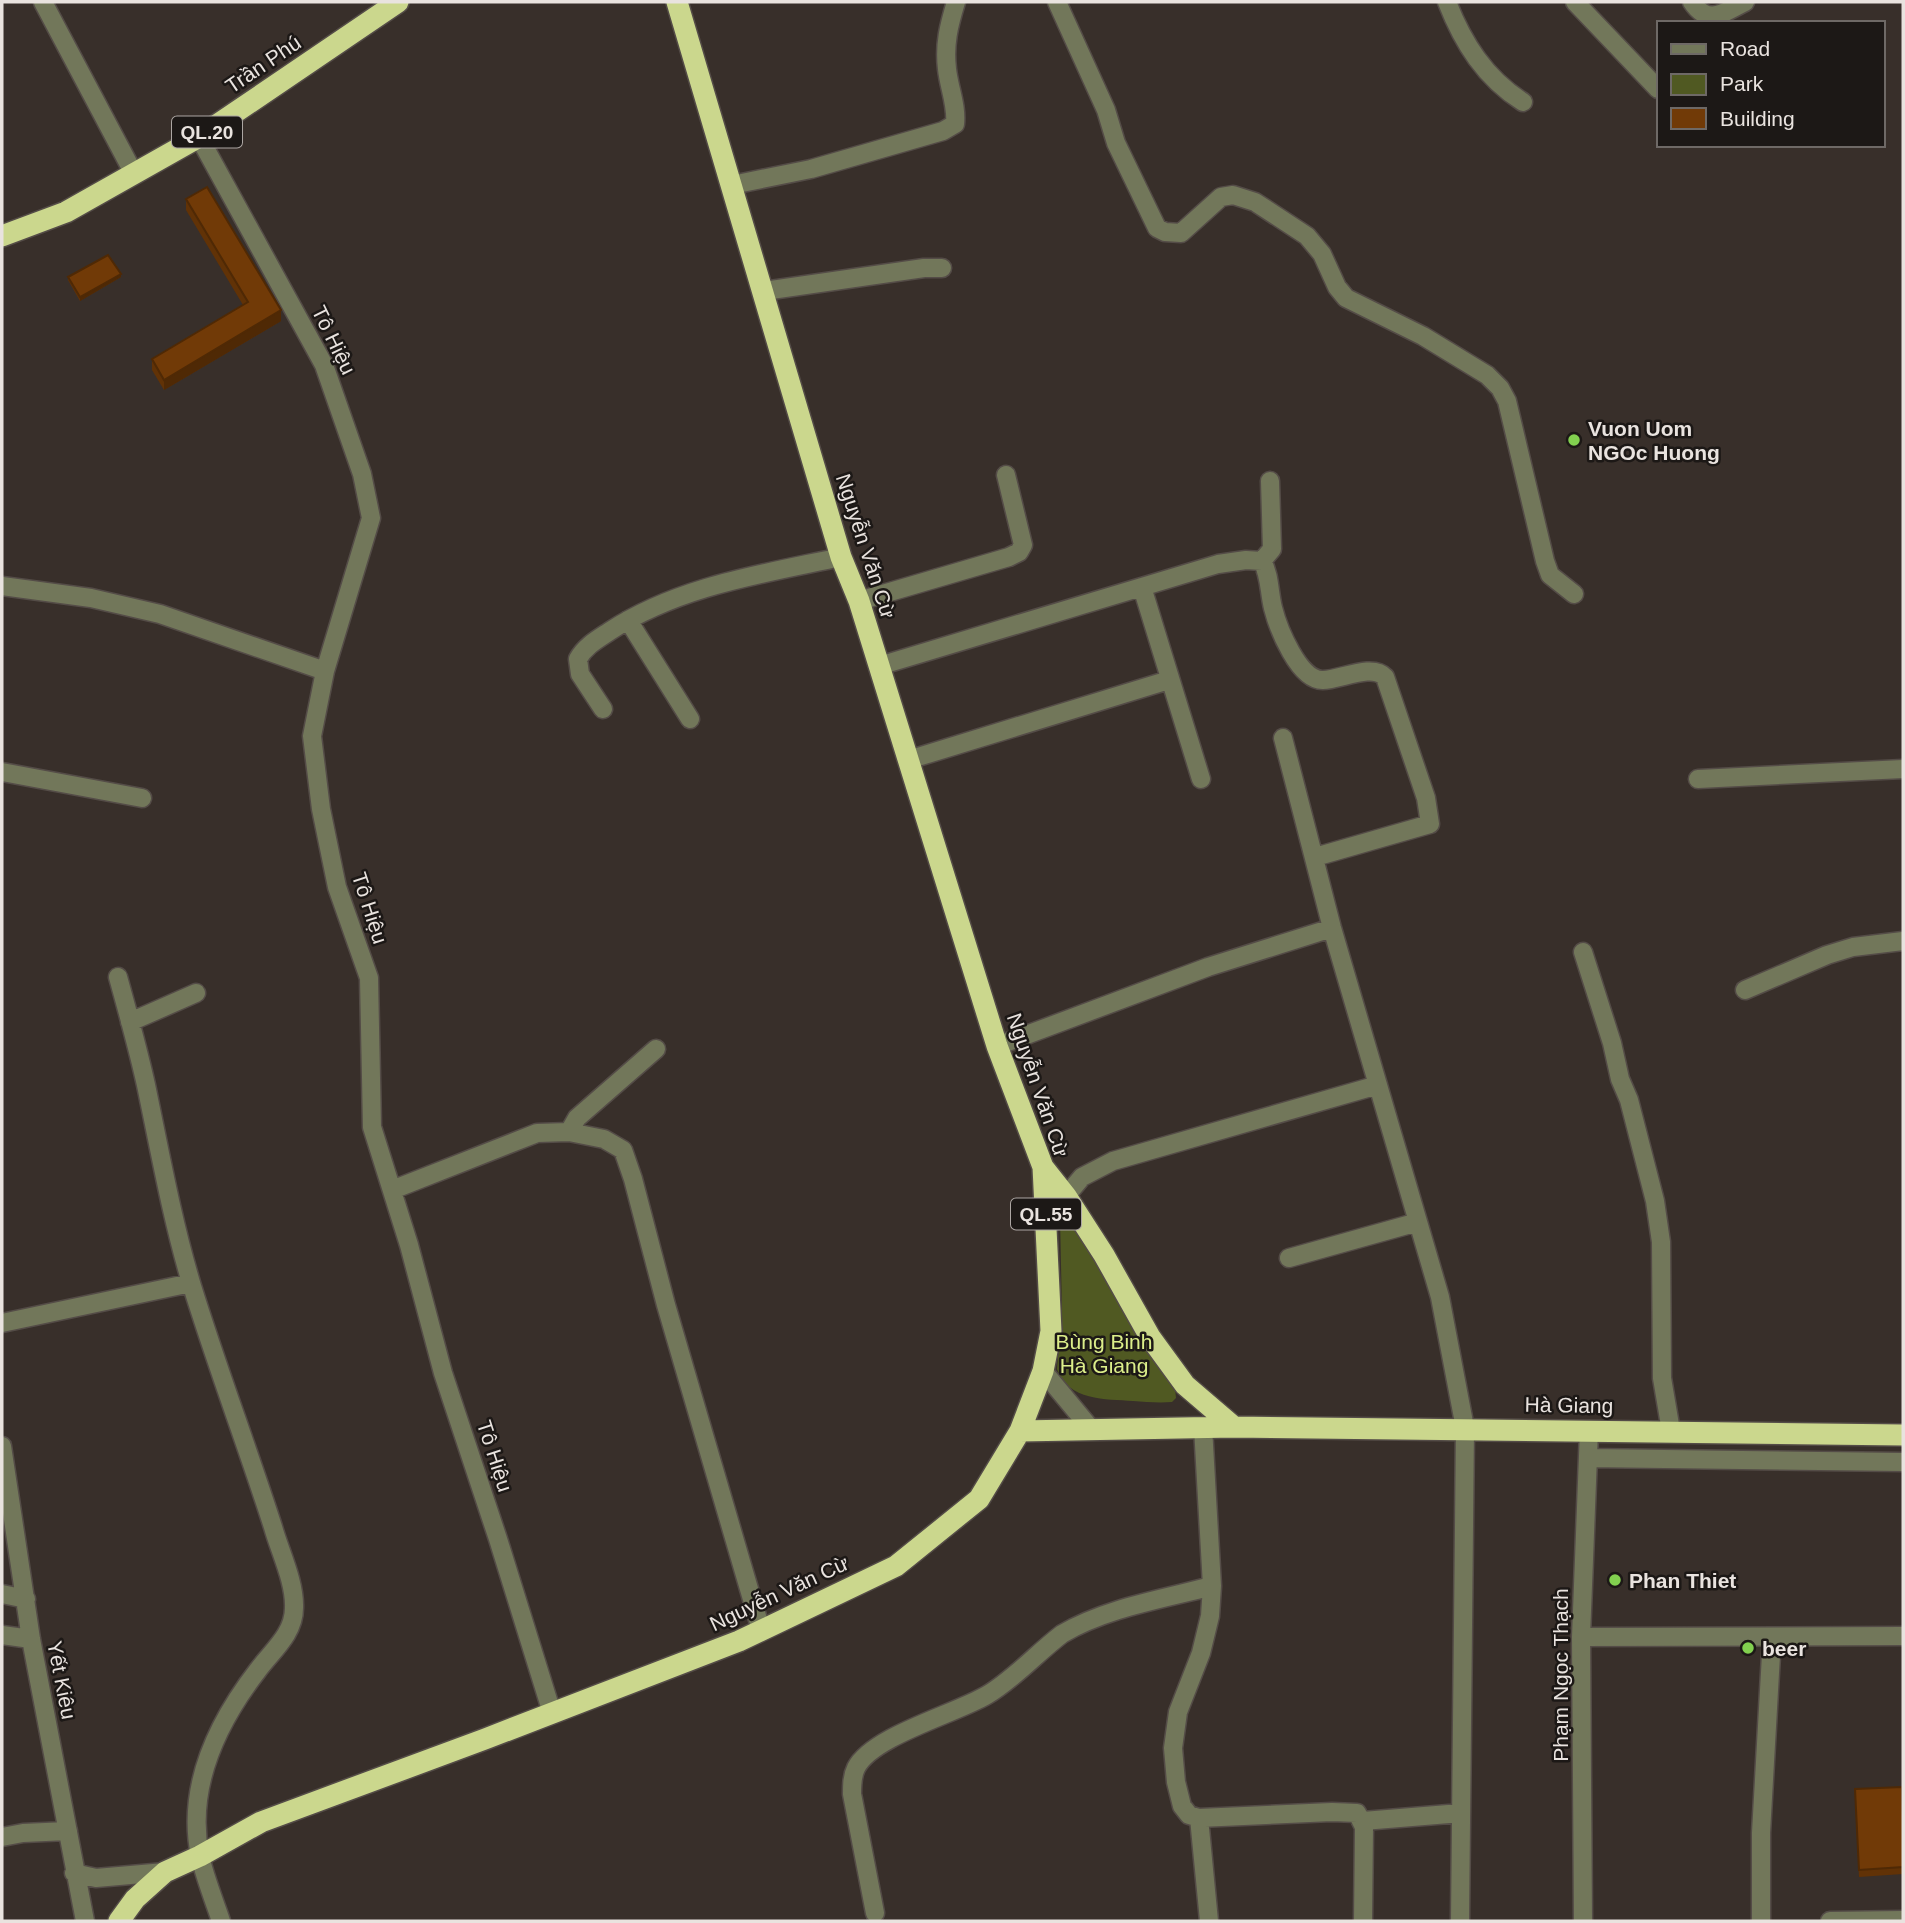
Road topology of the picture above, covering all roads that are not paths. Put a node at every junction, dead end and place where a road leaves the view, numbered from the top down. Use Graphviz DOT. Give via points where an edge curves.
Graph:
graph roads {
  1 [pos="43,2"];
  2 [pos="398,2"];
  3 [pos="677,2"];
  4 [pos="956,2"];
  5 [pos="1057,2"];
  6 [pos="1447,2"];
  7 [pos="1576,2"];
  8 [pos="1692,2"];
  9 [pos="1745,2"];
  10 [pos="1657,88"];
  11 [pos="1523,102"];
  12 [pos="199,137"];
  13 [pos="134,174"];
  14 [pos="732,185"];
  15 [pos="2,236"];
  16 [pos="942,268"];
  17 [pos="764,291"];
  18 [pos="1006,475"];
  19 [pos="1270,481"];
  20 [pos="841,557"];
  21 [pos="1262,561"];
  22 [pos="2,586"];
  23 [pos="1142,587"];
  24 [pos="1574,594"];
  25 [pos="859,601"];
  26 [pos="628,620"];
  27 [pos="879,666"];
  28 [pos="325,671"];
  29 [pos="1169,680"];
  30 [pos="603,709"];
  31 [pos="690,719"];
  32 [pos="1283,738"];
  33 [pos="908,760"];
  34 [pos="1903,769"];
  35 [pos="2,772"];
  36 [pos="1201,779"];
  37 [pos="1698,779"];
  38 [pos="142,799"];
  39 [pos="1315,857"];
  40 [pos="1332,928"];
  41 [pos="1903,941"];
  42 [pos="1583,952"];
  43 [pos="118,977"];
  44 [pos="1745,990"];
  45 [pos="196,993"];
  46 [pos="130,1022"];
  47 [pos="997,1046"];
  48 [pos="656,1049"];
  49 [pos="1378,1086"];
  50 [pos="569,1132"];
  51 [pos="1043,1167"];
  52 [pos="391,1190"];
  53 [pos="1066,1196"];
  54 [pos="1418,1222"];
  55 [pos="1289,1258"];
  56 [pos="191,1283"];
  57 [pos="2,1323"];
  58 [pos="1043,1371"];
  59 [pos="1203,1427"];
  60 [pos="1234,1427"];
  61 [pos="1465,1428"];
  62 [pos="1091,1429"];
  63 [pos="1589,1430"];
  64 [pos="1020,1431"];
  65 [pos="1671,1431"];
  66 [pos="1903,1434"];
  67 [pos="2,1446"];
  68 [pos="1588,1458"];
  69 [pos="1903,1462"];
  70 [pos="1212,1586"];
  71 [pos="2,1594"];
  72 [pos="26,1599"];
  73 [pos="761,1630"];
  74 [pos="2,1635"];
  75 [pos="1903,1636"];
  76 [pos="1581,1637"];
  77 [pos="1772,1637"];
  78 [pos="31,1639"];
  79 [pos="552,1713"];
  80 [pos="1461,1813"];
  81 [pos="1199,1818"];
  82 [pos="1363,1821"];
  83 [pos="68,1831"];
  84 [pos="2,1837"];
  85 [pos="200,1856"];
  86 [pos="165,1871"];
  87 [pos="74,1873"];
  88 [pos="875,1913"];
  89 [pos="1903,1920"];
  90 [pos="85,1921"];
  91 [pos="119,1921"];
  92 [pos="221,1921"];
  93 [pos="1209,1921"];
  94 [pos="1363,1921"];
  95 [pos="1460,1921"];
  96 [pos="1583,1921"];
  97 [pos="1761,1921"];
  98 [pos="1830,1921"];
  1 -- 13 [label="street"];
  2 -- 12 [label="highway, Trần Phú / QL.20"];
  3 -- 14 [label="highway, Nguyễn Văn Cừ / QL.55"];
  4 -- 14 [label="street" via="946,37 955,124 811,169"];
  5 -- 24 [label="street" via="1157,228 1181,233 1221,197 1233,195 1255,202 1307,236 1346,298 1423,336 1500,388 1550,575"];
  6 -- 11 [label="street" via="1469,50 1503,89"];
  7 -- 10 [label="street"];
  8 -- 9 [label="street" via="1708,17"];
  12 -- 13 [label="highway, Trần Phú / QL.20"];
  12 -- 28 [label="street, Tô Hiệu" via="324,365 362,474 371,517"];
  13 -- 15 [label="highway, Trần Phú / QL.20" via="66,212"];
  14 -- 17 [label="highway, Nguyễn Văn Cừ / QL.55"];
  16 -- 17 [label="street"];
  17 -- 20 [label="highway, Nguyễn Văn Cừ / QL.55"];
  18 -- 25 [label="street" via="1023,545 1019,552"];
  19 -- 21 [label="street" via="1272,549"];
  20 -- 25 [label="highway, Nguyễn Văn Cừ / QL.55"];
  20 -- 26 [label="street" via="719,584"];
  21 -- 23 [label="street" via="1218,564"];
  21 -- 39 [label="street" via="1274,611 1295,661 1307,673 1318,681 1358,673 1379,672 1385,677 1426,798 1430,824"];
  22 -- 28 [label="street" via="91,598 160,614"];
  23 -- 27 [label="street"];
  23 -- 29 [label="street"];
  25 -- 27 [label="highway, Nguyễn Văn Cừ / QL.55"];
  26 -- 30 [label="street" via="591,643 578,659 580,674"];
  26 -- 31 [label="street"];
  27 -- 33 [label="highway, Nguyễn Văn Cừ / QL.55"];
  28 -- 52 [label="street, Tô Hiệu" via="312,736 337,887 369,978 372,1127"];
  29 -- 33 [label="street"];
  29 -- 36 [label="street"];
  32 -- 39 [label="street"];
  33 -- 47 [label="highway, Nguyễn Văn Cừ / QL.55"];
  34 -- 37 [label="street"];
  35 -- 38 [label="street"];
  39 -- 40 [label="street"];
  40 -- 47 [label="street" via="1208,967"];
  40 -- 49 [label="street"];
  41 -- 44 [label="street" via="1827,955"];
  42 -- 65 [label="street" via="1655,1201 1661,1241 1662,1378"];
  43 -- 46 [label="street"];
  45 -- 46 [label="street"];
  46 -- 56 [label="street"];
  47 -- 51 [label="highway, Nguyễn Văn Cừ / QL.55"];
  48 -- 50 [label="street" via="577,1118"];
  49 -- 53 [label="street" via="1113,1161 1082,1177"];
  49 -- 54 [label="street"];
  50 -- 52 [label="street" via="537,1133"];
  50 -- 73 [label="street" via="615,1143 627,1157"];
  51 -- 53 [label="highway"];
  51 -- 58 [label="highway, Nguyễn Văn Cừ / QL.55" via="1051,1331"];
  52 -- 79 [label="street, Tô Hiệu" via="443,1373"];
  53 -- 60 [label="highway" via="1150,1337 1185,1385"];
  54 -- 55 [label="street"];
  54 -- 61 [label="street" via="1440,1297"];
  56 -- 57 [label="street"];
  56 -- 85 [label="street" via="255,1469 295,1606 293,1624 284,1639 234,1701 216,1736 199,1795"];
  58 -- 62 [label="street"];
  58 -- 64 [label="highway, Nguyễn Văn Cừ / QL.55"];
  59 -- 60 [label="highway, Hà Giang"];
  59 -- 62 [label="highway, Hà Giang"];
  59 -- 70 [label="street"];
  60 -- 61 [label="highway, Hà Giang"];
  61 -- 63 [label="highway, Hà Giang"];
  61 -- 80 [label="street"];
  62 -- 64 [label="highway, Hà Giang"];
  63 -- 65 [label="highway, Hà Giang"];
  63 -- 68 [label="street, Phạm Ngọc Thạch"];
  64 -- 73 [label="highway, Nguyễn Văn Cừ / QL.55" via="979,1499 895,1566"];
  65 -- 66 [label="highway, Hà Giang"];
  67 -- 72 [label="street, Yết Kiêu"];
  68 -- 69 [label="street"];
  68 -- 76 [label="street, Phạm Ngọc Thạch"];
  70 -- 81 [label="street" via="1207,1635 1178,1712 1172,1748 1182,1806"];
  70 -- 88 [label="street" via="1076,1625 984,1697 888,1741 864,1757 856,1769 852,1794"];
  71 -- 72 [label="street"];
  72 -- 78 [label="street, Yết Kiêu"];
  73 -- 79 [label="highway, Nguyễn Văn Cừ / QL.55"];
  74 -- 78 [label="street"];
  75 -- 77 [label="street"];
  76 -- 77 [label="street"];
  76 -- 96 [label="street, Phạm Ngọc Thạch"];
  77 -- 97 [label="street"];
  78 -- 83 [label="street, Yết Kiêu"];
  79 -- 85 [label="highway, Nguyễn Văn Cừ / QL.55" via="261,1822"];
  80 -- 82 [label="street"];
  80 -- 95 [label="street"];
  81 -- 82 [label="street" via="1352,1811"];
  81 -- 93 [label="street"];
  82 -- 94 [label="street"];
  83 -- 84 [label="street"];
  83 -- 87 [label="street, Yết Kiêu"];
  85 -- 86 [label="highway, Nguyễn Văn Cừ / QL.55"];
  85 -- 92 [label="street"];
  86 -- 87 [label="street" via="96,1878"];
  86 -- 91 [label="highway, Nguyễn Văn Cừ / QL.55"];
  87 -- 90 [label="street, Yết Kiêu"];
  89 -- 98 [label="street"];
}
